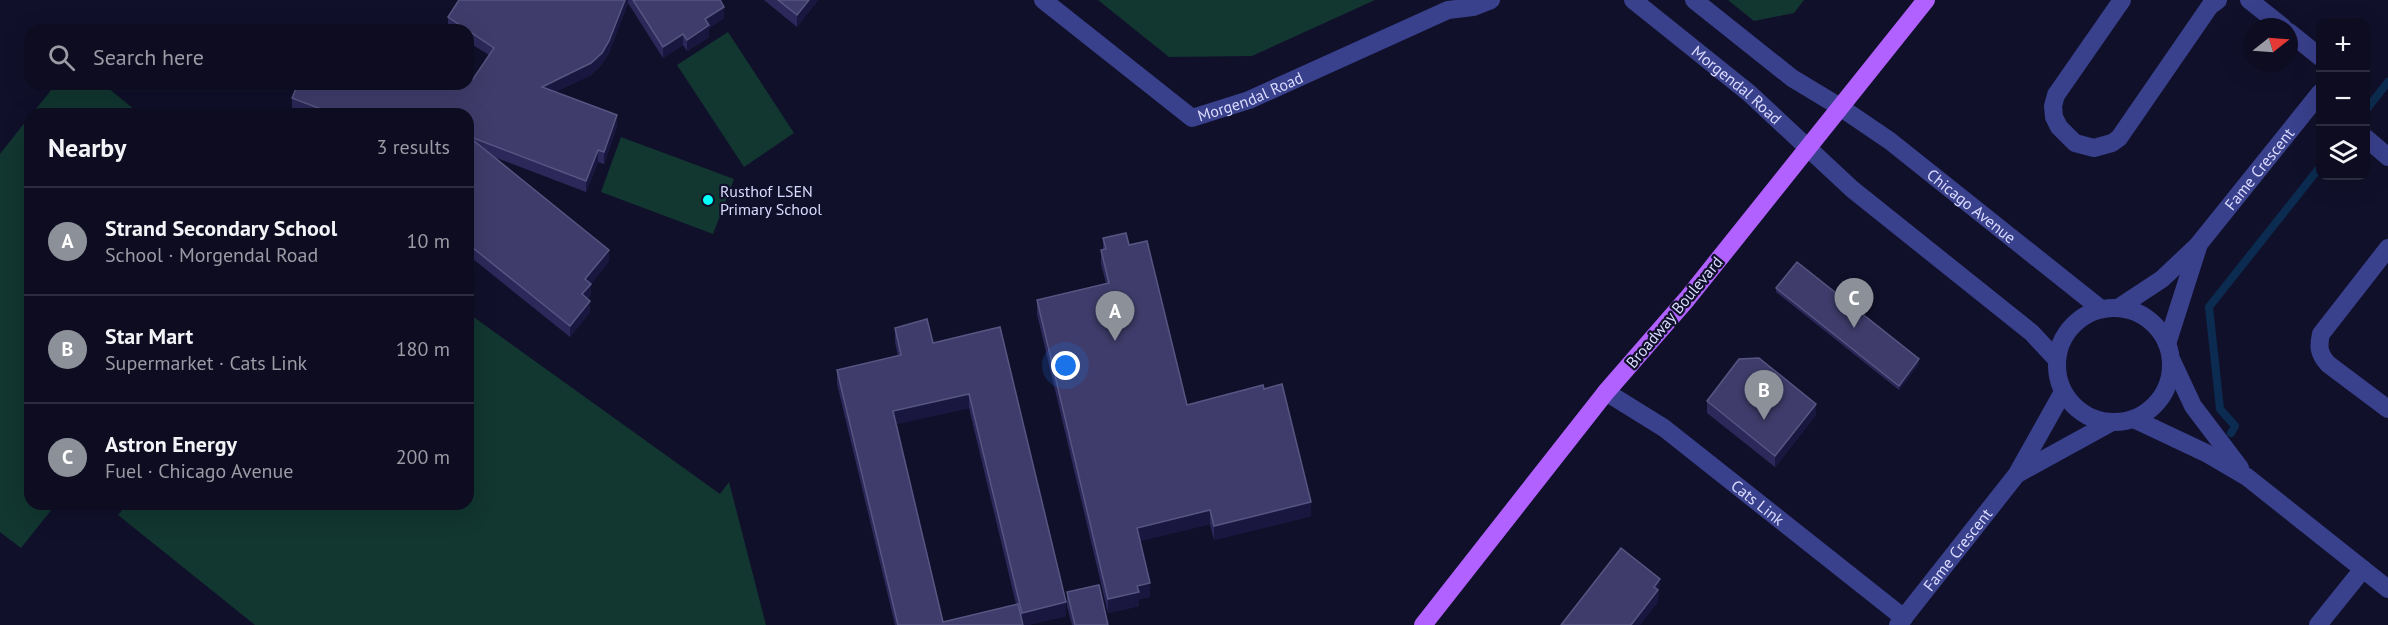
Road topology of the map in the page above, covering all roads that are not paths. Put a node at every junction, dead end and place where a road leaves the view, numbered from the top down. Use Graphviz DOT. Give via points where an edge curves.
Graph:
graph roads {
  1 [pos="1042,0"];
  2 [pos="1491,0"];
  3 [pos="1633,0"];
  4 [pos="1694,0"];
  5 [pos="1926,0"];
  6 [pos="2122,0"];
  7 [pos="2218,0"];
  8 [pos="2249,0"];
  9 [pos="1453,5"];
  10 [pos="2272,18"];
  11 [pos="2298,39"];
  12 [pos="2316,54"];
  13 [pos="2316,102"];
  14 [pos="1840,107"];
  15 [pos="2370,141"];
  16 [pos="1808,148"];
  17 [pos="2388,157"];
  18 [pos="2198,245"];
  19 [pos="2388,248"];
  20 [pos="2109,308"];
  21 [pos="2169,352"];
  22 [pos="2057,360"];
  23 [pos="1606,392"];
  24 [pos="2063,392"];
  25 [pos="2388,409"];
  26 [pos="2134,419"];
  27 [pos="2110,423"];
  28 [pos="2017,474"];
  29 [pos="2247,477"];
  30 [pos="2363,568"];
  31 [pos="2388,589"];
  32 [pos="1901,621"];
  33 [pos="1423,625"];
  34 [pos="2318,625"];
  1 -- 9 [label="street, Morgendal Road" via="1192,118 1249,100"];
  2 -- 9 [label="street, Morgendal Road" via="1473,7"];
  3 -- 16 [label="street, Morgendal Road" via="1749,93"];
  4 -- 14 [label="street" via="1792,78"];
  5 -- 14 [label="main road, Broadway Boulevard"];
  6 -- 7 [label="street" via="2056,95 2054,117 2059,128 2084,146 2103,146 2119,138 2210,6"];
  8 -- 10 [label="street"];
  11 -- 12 [label="street"];
  13 -- 18 [label="street, Fame Crescent"];
  14 -- 16 [label="main road, Broadway Boulevard"];
  14 -- 20 [label="street, Chicago Avenue"];
  15 -- 17 [label="street"];
  16 -- 22 [label="street" via="1852,189 2032,333"];
  16 -- 23 [label="main road, Broadway Boulevard" via="1687,299"];
  18 -- 20 [label="street, Fame Crescent" via="2162,279"];
  18 -- 21 [label="street, Fame Crescent"];
  19 -- 25 [label="street" via="2321,334 2319,345 2321,357 2328,364"];
  20 -- 21 [label="street" via="2128,309 2145,317 2158,328"];
  20 -- 22 [label="street" via="2080,319 2071,327"];
  21 -- 26 [label="street" via="2168,383 2158,402"];
  21 -- 29 [label="street" via="2193,406"];
  22 -- 24 [label="street"];
  23 -- 32 [label="street, Cats Link" via="1664,428"];
  23 -- 33 [label="main road, Broadway Boulevard"];
  24 -- 27 [label="street" via="2083,414"];
  24 -- 28 [label="street, Fame Crescent"];
  26 -- 27 [label="street"];
  26 -- 29 [label="street"];
  27 -- 28 [label="street, Fame Crescent"];
  28 -- 32 [label="street, Fame Crescent"];
  29 -- 30 [label="street"];
  30 -- 31 [label="street"];
  30 -- 34 [label="street"];
}
